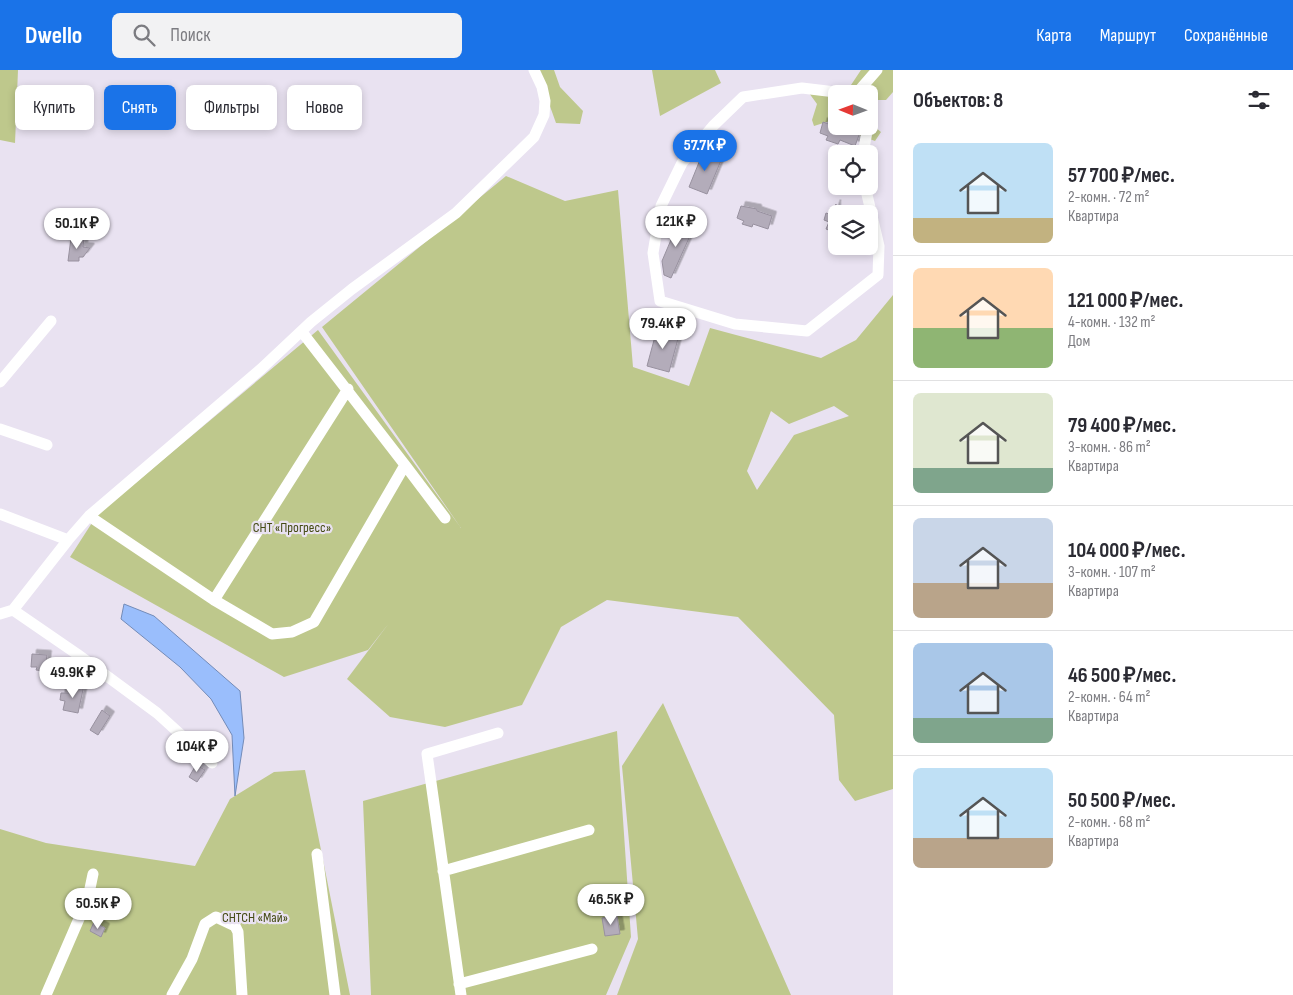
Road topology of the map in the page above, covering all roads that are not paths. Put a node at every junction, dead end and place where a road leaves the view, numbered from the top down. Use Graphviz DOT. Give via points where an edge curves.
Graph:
graph roads {
  1 [pos="534,70"];
  2 [pos="877,70"];
  3 [pos="864,85"];
  4 [pos="828,91"];
  5 [pos="867,195"];
  6 [pos="51,321"];
  7 [pos="302,332"];
  8 [pos="0,382"];
  9 [pos="348,390"];
  10 [pos="0,429"];
  11 [pos="48,445"];
  12 [pos="405,465"];
  13 [pos="0,514"];
  14 [pos="89,516"];
  15 [pos="445,518"];
  16 [pos="68,540"];
  17 [pos="214,600"];
  18 [pos="13,610"];
  19 [pos="0,614"];
  20 [pos="498,734"];
  21 [pos="212,763"];
  22 [pos="589,830"];
  23 [pos="317,854"];
  24 [pos="443,871"];
  25 [pos="93,874"];
  26 [pos="592,950"];
  27 [pos="460,989"];
  28 [pos="46,995"];
  29 [pos="172,995"];
  30 [pos="242,995"];
  31 [pos="335,995"];
  1 -- 7 [label="street" via="545,101 544,115 534,137 456,212 352,289"];
  2 -- 3 [label="street"];
  4 -- 5 [label="street" via="802,88 743,97 682,163 661,206 653,254 660,301 735,324 807,331 878,275 879,246"];
  6 -- 8 [label="street"];
  7 -- 9 [label="street"];
  7 -- 14 [label="street"];
  9 -- 12 [label="street"];
  9 -- 17 [label="street"];
  10 -- 11 [label="street"];
  12 -- 15 [label="street"];
  12 -- 17 [label="street" via="314,622 292,632 272,634"];
  13 -- 16 [label="street"];
  14 -- 16 [label="street"];
  14 -- 17 [label="street"];
  16 -- 18 [label="street"];
  18 -- 19 [label="street"];
  18 -- 21 [label="street" via="156,713"];
  20 -- 24 [label="street" via="427,754"];
  22 -- 24 [label="street"];
  23 -- 31 [label="street"];
  24 -- 27 [label="street"];
  25 -- 28 [label="street" via="88,898"];
  26 -- 27 [label="street"];
  29 -- 30 [label="street" via="192,959 205,924 216,917 235,926 238,932"];
}
